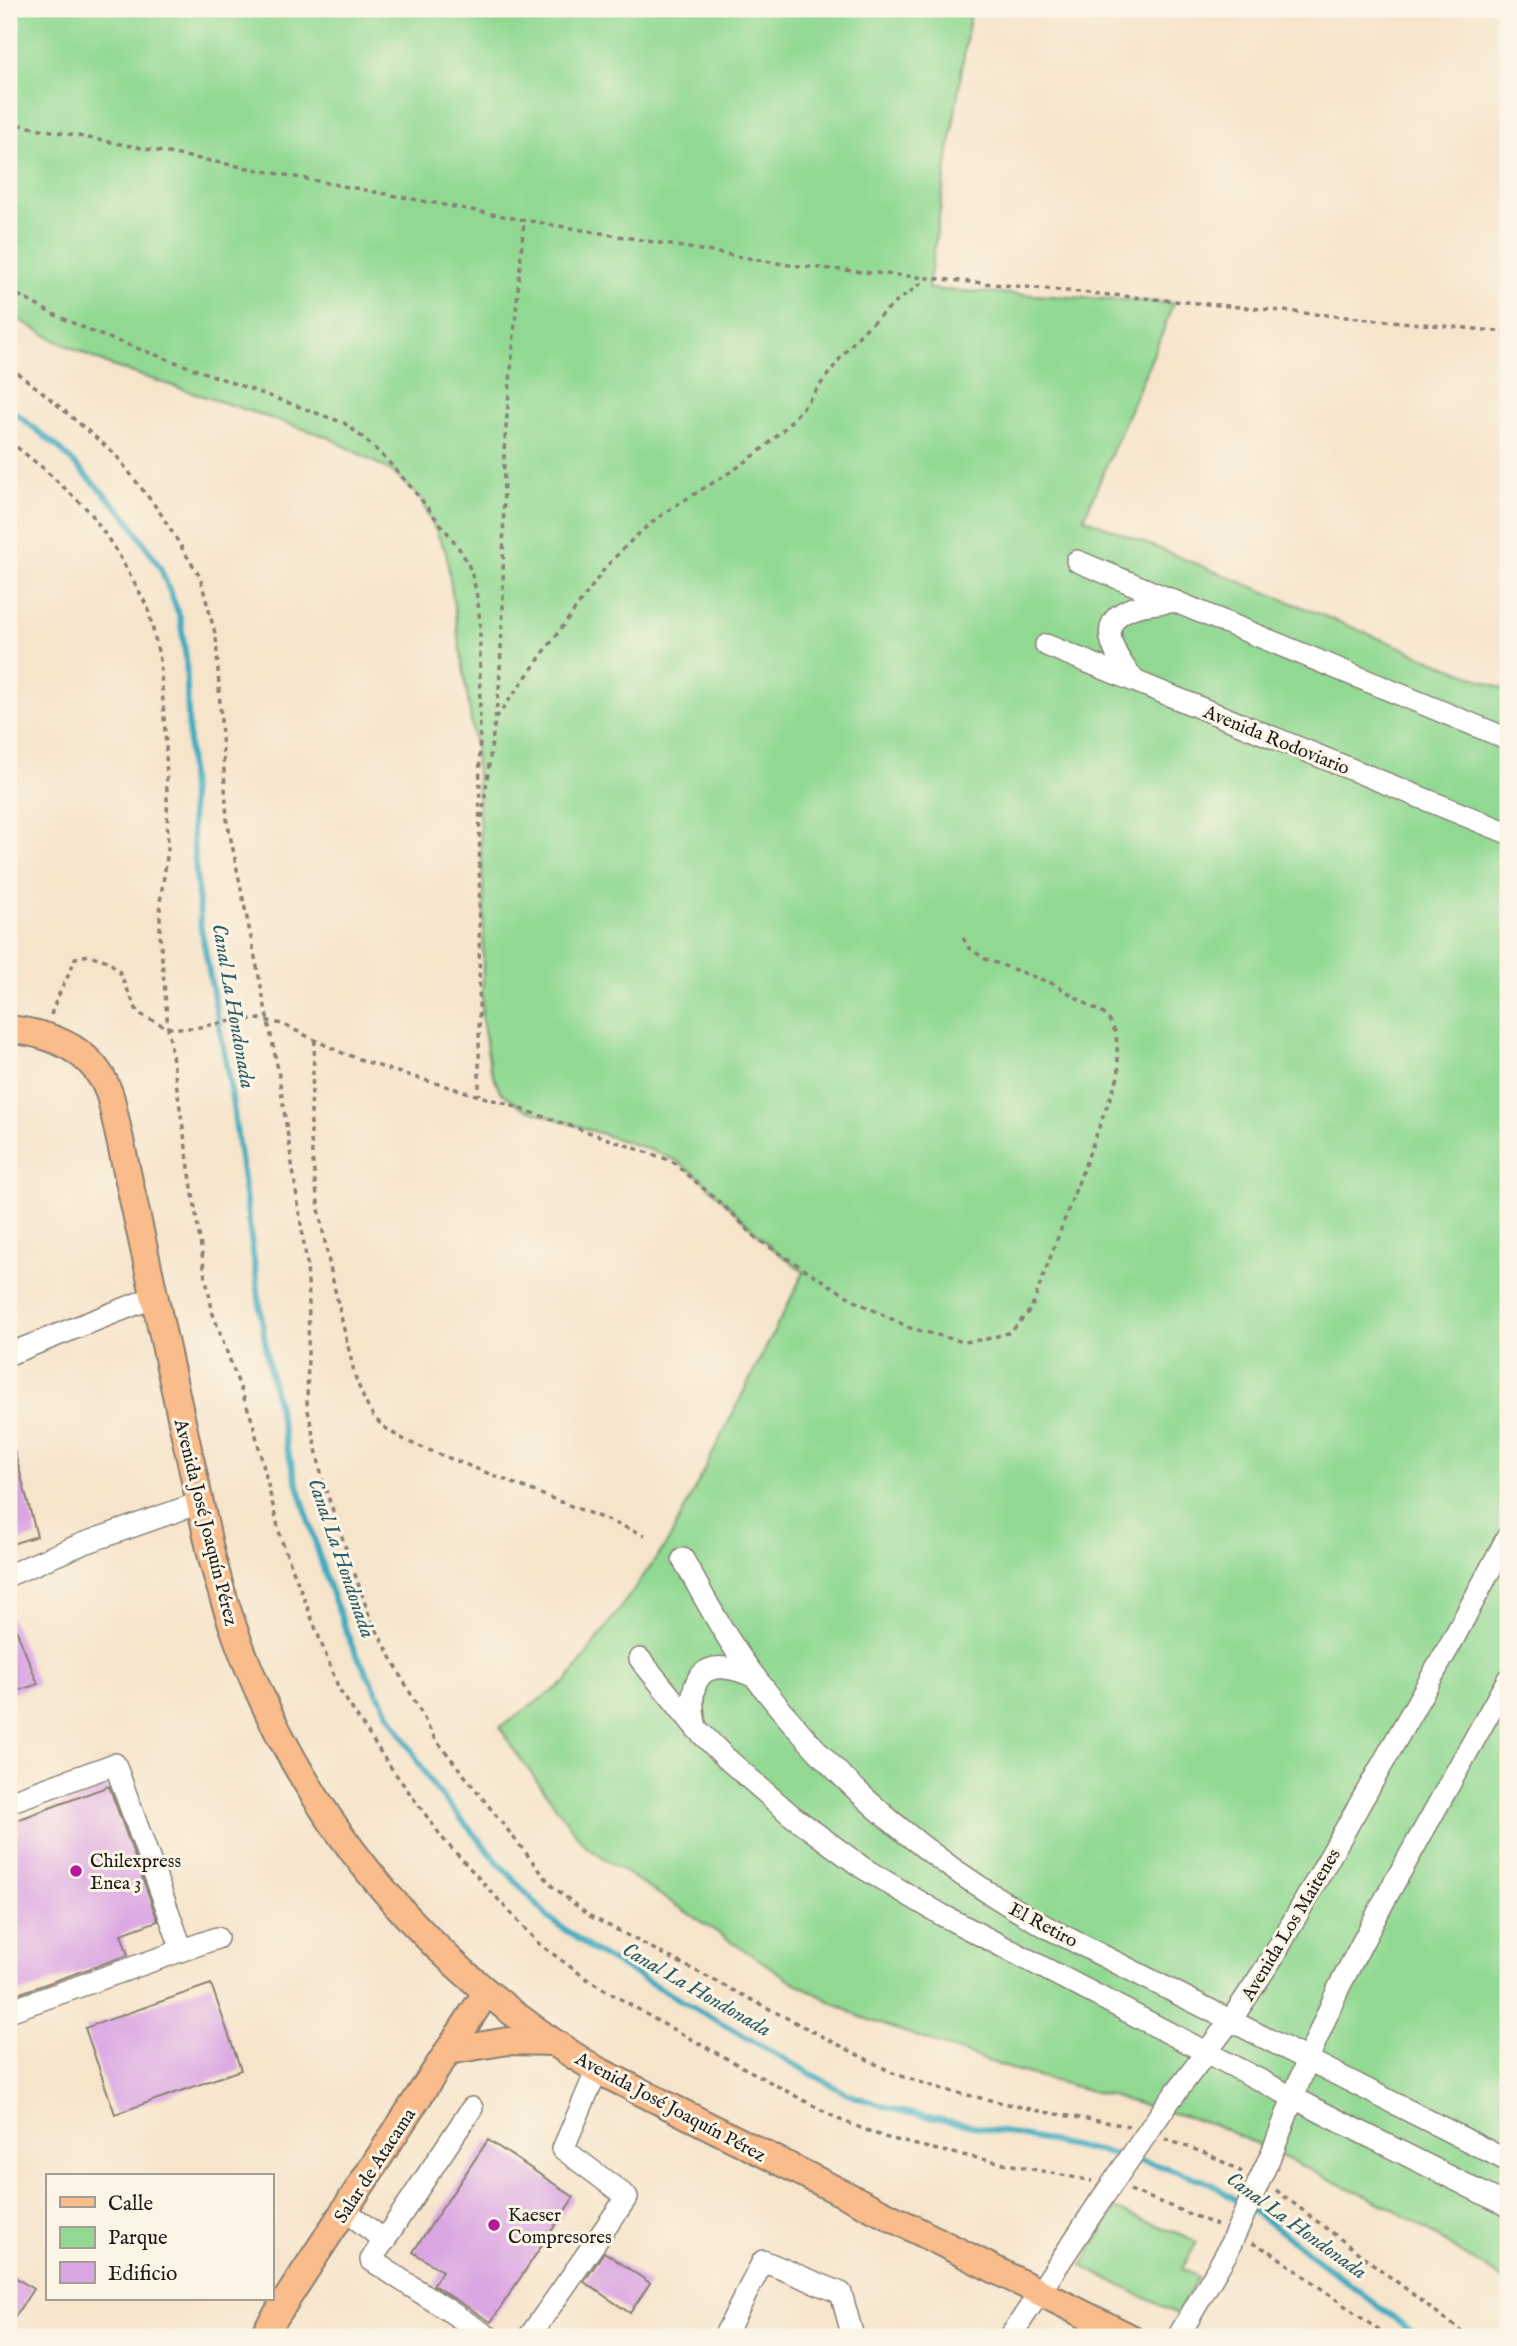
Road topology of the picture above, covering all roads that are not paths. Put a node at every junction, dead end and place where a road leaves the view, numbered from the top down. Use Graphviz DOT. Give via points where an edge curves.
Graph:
graph roads {
  1 [pos="1076,561"];
  2 [pos="1173,602"];
  3 [pos="1046,645"];
  4 [pos="1135,681"];
  5 [pos="1508,739"];
  6 [pos="1508,833"];
  7 [pos="9,1029"];
  8 [pos="154,1297"];
  9 [pos="9,1354"];
  10 [pos="199,1503"];
  11 [pos="1508,1536"];
  12 [pos="683,1559"];
  13 [pos="9,1575"];
  14 [pos="640,1659"];
  15 [pos="755,1677"];
  16 [pos="1508,1679"];
  17 [pos="696,1728"];
  18 [pos="9,1802"];
  19 [pos="217,1938"];
  20 [pos="182,1950"];
  21 [pos="486,1993"];
  22 [pos="9,2011"];
  23 [pos="1231,2020"];
  24 [pos="552,2042"];
  25 [pos="448,2051"];
  26 [pos="1207,2051"];
  27 [pos="1307,2061"];
  28 [pos="597,2070"];
  29 [pos="1294,2098"];
  30 [pos="472,2108"];
  31 [pos="1508,2161"];
  32 [pos="1508,2206"];
  33 [pos="345,2210"];
  34 [pos="384,2241"];
  35 [pos="1039,2292"];
  36 [pos="262,2337"];
  37 [pos="489,2337"];
  38 [pos="529,2337"];
  39 [pos="724,2337"];
  40 [pos="853,2337"];
  41 [pos="1010,2337"];
  42 [pos="1129,2337"];
  43 [pos="1178,2337"];
  1 -- 2 [label="street"];
  2 -- 4 [label="street" via="1138,607 1112,621 1113,647"];
  2 -- 5 [label="street"];
  3 -- 4 [label="street, Avenida Rodoviario"];
  4 -- 6 [label="street, Avenida Rodoviario"];
  7 -- 8 [label="main road, Avenida José Joaquín Pérez" via="68,1044 99,1072 108,1089"];
  8 -- 9 [label="street"];
  8 -- 10 [label="main road, Avenida José Joaquín Pérez"];
  10 -- 13 [label="street"];
  10 -- 21 [label="main road, Avenida José Joaquín Pérez" via="239,1646 308,1786 352,1852 402,1912"];
  11 -- 23 [label="street, Avenida Los Maitenes" via="1314,1886"];
  12 -- 15 [label="street, El Retiro"];
  14 -- 17 [label="street, El Retiro"];
  15 -- 17 [label="street" via="715,1668 697,1678 692,1695"];
  15 -- 23 [label="street, El Retiro" via="849,1784 939,1860 1023,1914"];
  16 -- 27 [label="street" via="1366,1934"];
  17 -- 26 [label="street, El Retiro" via="757,1788 863,1868 942,1914"];
  18 -- 20 [label="street" via="116,1765"];
  19 -- 20 [label="street"];
  20 -- 22 [label="street"];
  21 -- 24 [label="main road, Avenida José Joaquín Pérez"];
  21 -- 25 [label="main road, Salar de Atacama"];
  23 -- 26 [label="street, Avenida Los Maitenes"];
  23 -- 27 [label="street, El Retiro"];
  24 -- 25 [label="main road" via="508,2041"];
  24 -- 28 [label="main road, Avenida José Joaquín Pérez"];
  25 -- 33 [label="main road, Salar de Atacama"];
  26 -- 29 [label="street, El Retiro"];
  26 -- 35 [label="street, Avenida Los Maitenes, bridge" via="1101,2193"];
  27 -- 29 [label="street"];
  27 -- 31 [label="street, El Retiro"];
  28 -- 35 [label="main road, Avenida José Joaquín Pérez"];
  28 -- 38 [label="street" via="563,2149 627,2197"];
  29 -- 32 [label="street, El Retiro"];
  29 -- 43 [label="street, bridge" via="1226,2254"];
  30 -- 34 [label="street"];
  33 -- 34 [label="street"];
  33 -- 36 [label="main road, Salar de Atacama"];
  34 -- 37 [label="street" via="371,2260"];
  35 -- 41 [label="street, Avenida Los Maitenes"];
  35 -- 42 [label="main road, Avenida José Joaquín Pérez"];
  39 -- 40 [label="street" via="763,2261 841,2293"];
}
